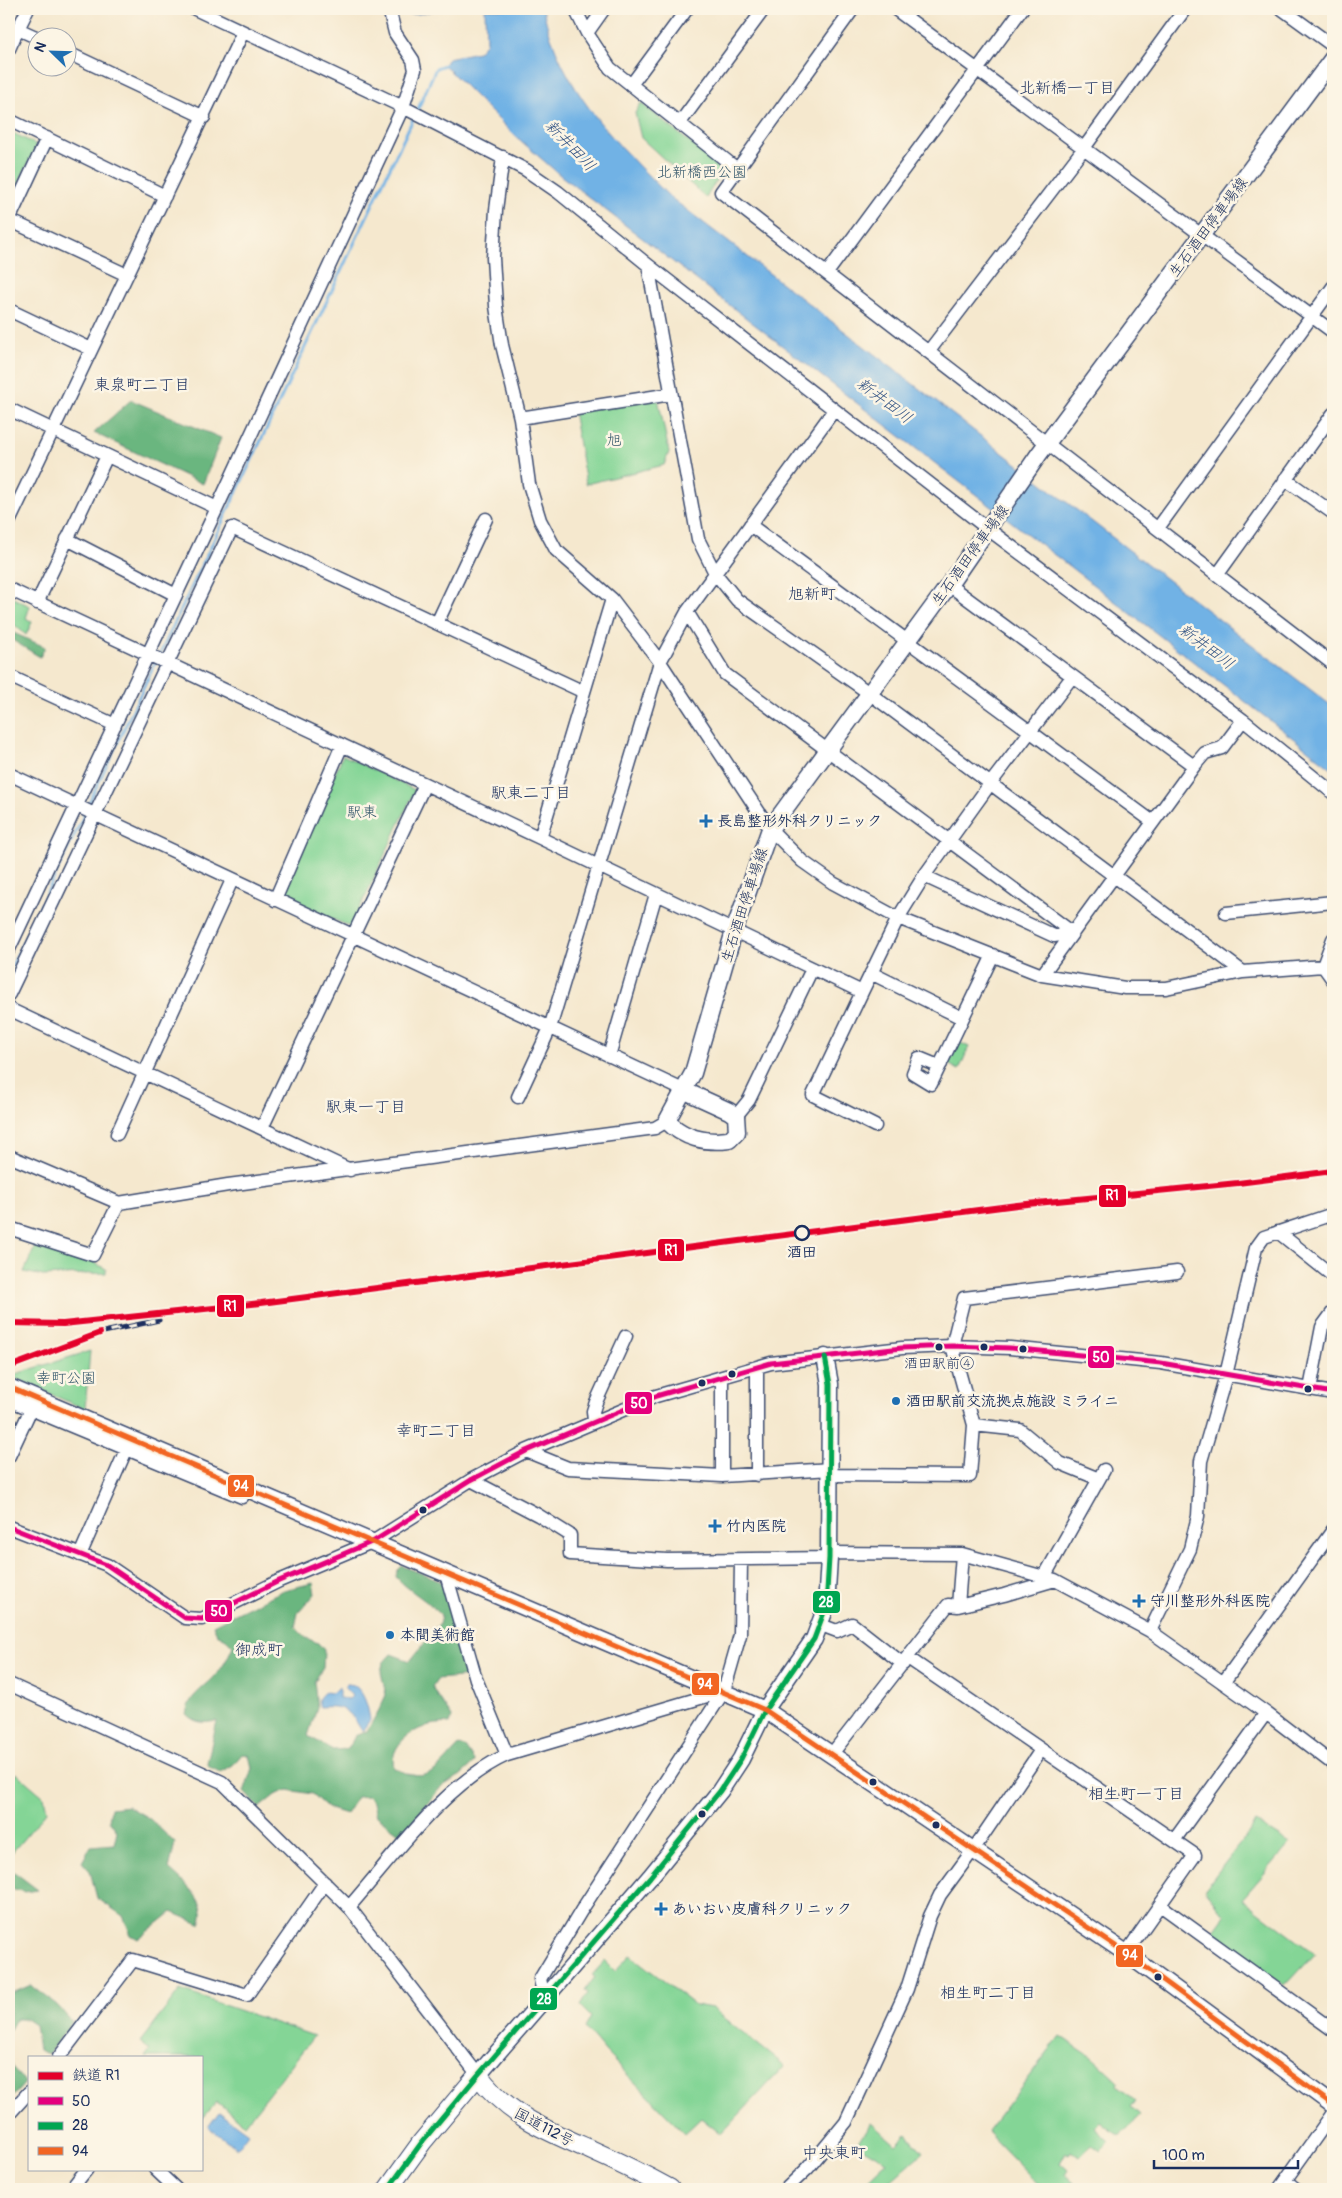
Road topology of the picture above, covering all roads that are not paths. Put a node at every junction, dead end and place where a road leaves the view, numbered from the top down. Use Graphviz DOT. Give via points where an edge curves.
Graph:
graph roads {
  1 [pos="28,9"];
  2 [pos="195,9"];
  3 [pos="389,9"];
  4 [pos="575,9"];
  5 [pos="604,9"];
  6 [pos="687,9"];
  7 [pos="764,9"];
  8 [pos="853,9"];
  9 [pos="895,9"];
  10 [pos="1022,9"];
  11 [pos="1186,9"];
  12 [pos="1282,9"];
  13 [pos="18,29"];
  14 [pos="244,32"];
  15 [pos="586,33"];
  16 [pos="28,34"];
  17 [pos="1333,46"];
  18 [pos="9,49"];
  19 [pos="78,57"];
  20 [pos="1333,58"];
  21 [pos="978,70"];
  22 [pos="631,85"];
  23 [pos="403,108"];
  24 [pos="204,117"];
  25 [pos="9,120"];
  26 [pos="679,124"];
  27 [pos="47,138"];
  28 [pos="1084,148"];
  29 [pos="502,157"];
  30 [pos="737,169"];
  31 [pos="165,196"];
  32 [pos="9,220"];
  33 [pos="1202,236"];
  34 [pos="648,265"];
  35 [pos="827,273"];
  36 [pos="127,275"];
  37 [pos="1333,287"];
  38 [pos="9,310"];
  39 [pos="1312,316"];
  40 [pos="1333,332"];
  41 [pos="91,349"];
  42 [pos="929,351"];
  43 [pos="671,394"];
  44 [pos="9,409"];
  45 [pos="834,410"];
  46 [pos="1333,414"];
  47 [pos="520,418"];
  48 [pos="52,430"];
  49 [pos="1044,449"];
  50 [pos="107,456"];
  51 [pos="1285,480"];
  52 [pos="217,508"];
  53 [pos="1333,513"];
  54 [pos="486,519"];
  55 [pos="9,522"];
  56 [pos="992,524"];
  57 [pos="750,525"];
  58 [pos="1158,528"];
  59 [pos="67,539"];
  60 [pos="715,573"];
  61 [pos="1218,574"];
  62 [pos="949,585"];
  63 [pos="9,589"];
  64 [pos="176,595"];
  65 [pos="612,599"];
  66 [pos="37,602"];
  67 [pos="686,612"];
  68 [pos="437,623"];
  69 [pos="907,640"];
  70 [pos="148,654"];
  71 [pos="660,662"];
  72 [pos="167,663"];
  73 [pos="1333,664"];
  74 [pos="9,676"];
  75 [pos="1072,677"];
  76 [pos="584,692"];
  77 [pos="869,693"];
  78 [pos="1243,720"];
  79 [pos="114,725"];
  80 [pos="1030,730"];
  81 [pos="342,745"];
  82 [pos="827,750"];
  83 [pos="1194,766"];
  84 [pos="9,774"];
  85 [pos="425,784"];
  86 [pos="990,784"];
  87 [pos="1333,793"];
  88 [pos="76,806"];
  89 [pos="95,816"];
  90 [pos="1153,822"];
  91 [pos="770,828"];
  92 [pos="540,838"];
  93 [pos="950,840"];
  94 [pos="598,866"];
  95 [pos="924,876"];
  96 [pos="1114,876"];
  97 [pos="232,880"];
  98 [pos="656,894"];
  99 [pos="275,900"];
  100 [pos="1333,902"];
  101 [pos="1226,913"];
  102 [pos="898,918"];
  103 [pos="734,931"];
  104 [pos="1073,933"];
  105 [pos="354,937"];
  106 [pos="1333,939"];
  107 [pos="9,949"];
  108 [pos="1331,954"];
  109 [pos="993,955"];
  110 [pos="1323,966"];
  111 [pos="812,969"];
  112 [pos="1243,972"];
  113 [pos="871,973"];
  114 [pos="1042,975"];
  115 [pos="1333,980"];
  116 [pos="862,992"];
  117 [pos="9,994"];
  118 [pos="9,1008"];
  119 [pos="962,1018"];
  120 [pos="550,1028"];
  121 [pos="609,1056"];
  122 [pos="941,1064"];
  123 [pos="144,1073"];
  124 [pos="683,1090"];
  125 [pos="518,1097"];
  126 [pos="736,1116"];
  127 [pos="667,1120"];
  128 [pos="875,1126"];
  129 [pos="262,1128"];
  130 [pos="117,1134"];
  131 [pos="9,1156"];
  132 [pos="350,1170"];
  133 [pos="119,1203"];
  134 [pos="1333,1214"];
  135 [pos="9,1228"];
  136 [pos="1278,1232"];
  137 [pos="1177,1272"];
  138 [pos="1333,1276"];
  139 [pos="1333,1312"];
  140 [pos="626,1336"];
  141 [pos="952,1346"];
  142 [pos="825,1357"];
  143 [pos="757,1367"];
  144 [pos="1226,1375"];
  145 [pos="722,1377"];
  146 [pos="9,1387"];
  147 [pos="1310,1389"];
  148 [pos="1333,1393"];
  149 [pos="9,1400"];
  150 [pos="30,1410"];
  151 [pos="594,1421"];
  152 [pos="974,1424"];
  153 [pos="127,1448"];
  154 [pos="526,1451"];
  155 [pos="9,1456"];
  156 [pos="831,1472"];
  157 [pos="757,1475"];
  158 [pos="722,1476"];
  159 [pos="472,1480"];
  160 [pos="248,1488"];
  161 [pos="9,1527"];
  162 [pos="1333,1530"];
  163 [pos="374,1541"];
  164 [pos="962,1554"];
  165 [pos="80,1555"];
  166 [pos="829,1555"];
  167 [pos="741,1560"];
  168 [pos="446,1574"];
  169 [pos="1049,1578"];
  170 [pos="958,1606"];
  171 [pos="821,1625"];
  172 [pos="1150,1631"];
  173 [pos="905,1661"];
  174 [pos="9,1684"];
  175 [pos="1223,1684"];
  176 [pos="724,1691"];
  177 [pos="765,1710"];
  178 [pos="1266,1712"];
  179 [pos="1040,1750"];
  180 [pos="506,1755"];
  181 [pos="831,1755"];
  182 [pos="1333,1764"];
  183 [pos="1174,1839"];
  184 [pos="974,1850"];
  185 [pos="325,1883"];
  186 [pos="1160,1905"];
  187 [pos="349,1907"];
  188 [pos="1126,1953"];
  189 [pos="544,1998"];
  190 [pos="1333,2030"];
  191 [pos="60,2056"];
  192 [pos="478,2075"];
  193 [pos="28,2093"];
  194 [pos="1333,2105"];
  195 [pos="9,2114"];
  196 [pos="1333,2114"];
  197 [pos="86,2170"];
  198 [pos="157,2170"];
  199 [pos="1287,2186"];
  200 [pos="70,2189"];
  201 [pos="176,2189"];
  202 [pos="388,2189"];
  203 [pos="670,2189"];
  204 [pos="786,2189"];
  1 -- 13 [label="street"];
  2 -- 14 [label="street"];
  3 -- 23 [label="street" via="395,34 414,60 415,70"];
  4 -- 15 [label="street"];
  5 -- 15 [label="street"];
  6 -- 22 [label="street"];
  7 -- 26 [label="street"];
  8 -- 30 [label="street"];
  9 -- 21 [label="street"];
  10 -- 21 [label="street"];
  11 -- 28 [label="street"];
  12 -- 17 [label="street"];
  13 -- 16 [label="street"];
  13 -- 18 [label="street"];
  14 -- 23 [label="street"];
  14 -- 24 [label="street"];
  15 -- 22 [label="street" via="610,68"];
  19 -- 24 [label="street"];
  20 -- 33 [label="main road, 生石酒田停車場線"];
  21 -- 28 [label="street"];
  21 -- 35 [label="street"];
  22 -- 26 [label="street"];
  23 -- 29 [label="street"];
  23 -- 52 [label="street"];
  24 -- 31 [label="street"];
  25 -- 27 [label="street"];
  26 -- 30 [label="street"];
  27 -- 31 [label="street"];
  27 -- 32 [label="street"];
  28 -- 33 [label="street"];
  28 -- 42 [label="street"];
  29 -- 34 [label="street" via="558,192"];
  29 -- 47 [label="street" via="493,258 496,306"];
  30 -- 35 [label="street" via="721,192"];
  31 -- 36 [label="street"];
  32 -- 36 [label="street"];
  33 -- 39 [label="street"];
  33 -- 49 [label="main road, 生石酒田停車場線"];
  34 -- 43 [label="street"];
  34 -- 45 [label="street"];
  35 -- 42 [label="street"];
  36 -- 41 [label="street"];
  37 -- 39 [label="street"];
  38 -- 41 [label="street"];
  39 -- 40 [label="street"];
  39 -- 58 [label="street"];
  41 -- 48 [label="street"];
  42 -- 49 [label="street"];
  43 -- 47 [label="street"];
  43 -- 60 [label="street" via="698,539"];
  44 -- 48 [label="street"];
  45 -- 56 [label="street"];
  45 -- 57 [label="street"];
  46 -- 51 [label="street"];
  47 -- 65 [label="street" via="529,484 540,520 556,550"];
  48 -- 50 [label="street"];
  48 -- 55 [label="street"];
  49 -- 56 [label="main road, 生石酒田停車場線"];
  49 -- 58 [label="street"];
  50 -- 52 [label="street"];
  50 -- 59 [label="street"];
  51 -- 53 [label="street"];
  51 -- 61 [label="street"];
  52 -- 64 [label="street"];
  54 -- 68 [label="street"];
  56 -- 62 [label="main road, 生石酒田停車場線"];
  56 -- 78 [label="street"];
  57 -- 60 [label="street"];
  57 -- 69 [label="street"];
  58 -- 61 [label="street"];
  59 -- 64 [label="street"];
  59 -- 66 [label="street"];
  60 -- 67 [label="street"];
  60 -- 77 [label="street" via="737,600"];
  61 -- 73 [label="street"];
  62 -- 69 [label="main road, 生石酒田停車場線"];
  62 -- 75 [label="street"];
  63 -- 66 [label="street"];
  64 -- 70 [label="street"];
  65 -- 71 [label="street"];
  65 -- 76 [label="street"];
  66 -- 70 [label="street"];
  67 -- 71 [label="street"];
  67 -- 82 [label="street" via="725,674"];
  68 -- 72 [label="street" via="232,528"];
  68 -- 76 [label="street"];
  69 -- 77 [label="main road, 生石酒田停車場線"];
  69 -- 80 [label="street"];
  70 -- 72 [label="street"];
  70 -- 79 [label="street"];
  71 -- 91 [label="street"];
  71 -- 94 [label="street"];
  72 -- 81 [label="street"];
  72 -- 89 [label="street"];
  74 -- 79 [label="street"];
  75 -- 80 [label="street"];
  75 -- 83 [label="street"];
  76 -- 92 [label="street"];
  77 -- 82 [label="main road, 生石酒田停車場線"];
  77 -- 86 [label="street"];
  78 -- 83 [label="street" via="1222,748 1205,753"];
  78 -- 87 [label="street"];
  79 -- 88 [label="street"];
  80 -- 86 [label="street"];
  80 -- 90 [label="street"];
  81 -- 85 [label="street"];
  81 -- 99 [label="street"];
  82 -- 91 [label="main road, 生石酒田停車場線"];
  82 -- 93 [label="street"];
  83 -- 90 [label="street"];
  84 -- 88 [label="street"];
  85 -- 92 [label="street"];
  85 -- 105 [label="street"];
  86 -- 93 [label="street"];
  86 -- 96 [label="street"];
  88 -- 89 [label="street"];
  88 -- 107 [label="street"];
  89 -- 97 [label="street"];
  89 -- 117 [label="street"];
  90 -- 96 [label="street"];
  91 -- 102 [label="street" via="802,861 833,883"];
  91 -- 103 [label="main road, 生石酒田停車場線"];
  92 -- 94 [label="street"];
  93 -- 95 [label="street"];
  93 -- 104 [label="street"];
  94 -- 98 [label="street"];
  94 -- 120 [label="street"];
  95 -- 102 [label="street"];
  95 -- 104 [label="street" via="1054,936"];
  96 -- 104 [label="street"];
  96 -- 112 [label="street"];
  97 -- 99 [label="street"];
  97 -- 123 [label="street"];
  98 -- 103 [label="street"];
  98 -- 121 [label="street"];
  99 -- 105 [label="street"];
  100 -- 101 [label="street"];
  102 -- 109 [label="street"];
  102 -- 113 [label="street"];
  103 -- 111 [label="street"];
  103 -- 124 [label="main road, 生石酒田停車場線" via="693,1073"];
  104 -- 114 [label="street"];
  105 -- 120 [label="street"];
  105 -- 129 [label="street"];
  106 -- 108 [label="street"];
  108 -- 110 [label="street"];
  109 -- 114 [label="street"];
  109 -- 119 [label="street"];
  110 -- 112 [label="street"];
  110 -- 115 [label="street"];
  111 -- 116 [label="street"];
  111 -- 126 [label="street" via="749,1100"];
  112 -- 114 [label="street" via="1166,988 1125,988"];
  113 -- 116 [label="street"];
  113 -- 119 [label="street"];
  116 -- 128 [label="street" via="813,1095"];
  118 -- 123 [label="street"];
  119 -- 122 [label="street"];
  120 -- 121 [label="street"];
  120 -- 125 [label="street"];
  121 -- 124 [label="street"];
  123 -- 129 [label="street"];
  123 -- 130 [label="street"];
  124 -- 126 [label="main road"];
  124 -- 127 [label="main road, 生石酒田停車場線"];
  126 -- 127 [label="main road" via="737,1132 729,1140 713,1142 697,1139 674,1128"];
  127 -- 132 [label="street" via="655,1128"];
  129 -- 132 [label="street"];
  131 -- 133 [label="street"];
  132 -- 133 [label="street" via="228,1184"];
  133 -- 135 [label="street" via="93,1255"];
  134 -- 136 [label="street"];
  136 -- 138 [label="street"];
  136 -- 144 [label="street" via="1264,1237 1256,1248"];
  137 -- 141 [label="street" via="964,1298"];
  139 -- 147 [label="street" via="1322,1327"];
  140 -- 151 [label="street" via="596,1402"];
  141 -- 142 [label="street"];
  141 -- 144 [label="street" via="1010,1348 1161,1363"];
  141 -- 152 [label="street"];
  142 -- 143 [label="street"];
  142 -- 156 [label="main road" via="829,1381"];
  143 -- 145 [label="street"];
  143 -- 157 [label="street"];
  144 -- 147 [label="street"];
  144 -- 172 [label="street" via="1201,1461 1198,1516 1190,1549"];
  145 -- 151 [label="street" via="656,1396"];
  145 -- 158 [label="street"];
  146 -- 160 [label="main road"];
  147 -- 148 [label="street"];
  149 -- 150 [label="street"];
  150 -- 153 [label="street"];
  150 -- 155 [label="street"];
  151 -- 154 [label="street"];
  152 -- 156 [label="street" via="970,1476"];
  152 -- 169 [label="street" via="1020,1430 1060,1463 1102,1474"];
  153 -- 160 [label="street" via="242,1497"];
  153 -- 165 [label="street"];
  154 -- 158 [label="street" via="568,1468"];
  154 -- 159 [label="street"];
  156 -- 157 [label="street"];
  156 -- 166 [label="main road"];
  157 -- 158 [label="street"];
  159 -- 163 [label="street"];
  159 -- 167 [label="street" via="538,1514 570,1535 570,1554 667,1560"];
  160 -- 163 [label="main road"];
  161 -- 165 [label="street"];
  162 -- 175 [label="street"];
  163 -- 165 [label="street" via="279,1581 202,1619 186,1618 107,1565"];
  163 -- 168 [label="main road"];
  164 -- 166 [label="street"];
  164 -- 169 [label="street"];
  164 -- 170 [label="street"];
  166 -- 167 [label="street"];
  166 -- 171 [label="main road" via="826,1607"];
  167 -- 176 [label="street" via="740,1635"];
  168 -- 176 [label="main road"];
  168 -- 180 [label="street" via="476,1679"];
  169 -- 170 [label="street" via="1004,1595"];
  169 -- 172 [label="street"];
  170 -- 173 [label="street" via="948,1605"];
  171 -- 173 [label="street" via="837,1631 852,1624"];
  171 -- 177 [label="main road"];
  172 -- 175 [label="street"];
  173 -- 179 [label="street"];
  173 -- 181 [label="street"];
  174 -- 185 [label="street" via="222,1782"];
  175 -- 178 [label="street"];
  176 -- 177 [label="main road"];
  176 -- 180 [label="street"];
  176 -- 189 [label="street" via="540,1980"];
  177 -- 181 [label="main road"];
  177 -- 189 [label="main road" via="741,1759 720,1791"];
  178 -- 182 [label="street"];
  178 -- 183 [label="street"];
  179 -- 183 [label="street"];
  179 -- 184 [label="street"];
  180 -- 187 [label="street" via="493,1761 443,1800"];
  181 -- 184 [label="main road"];
  183 -- 186 [label="street" via="1195,1855"];
  184 -- 188 [label="main road"];
  184 -- 204 [label="street" via="940,1895 930,1916 907,1989 846,2122"];
  185 -- 187 [label="street"];
  185 -- 191 [label="street" via="247,1995 133,1960"];
  186 -- 188 [label="street"];
  186 -- 190 [label="street"];
  187 -- 192 [label="street"];
  188 -- 194 [label="main road"];
  189 -- 192 [label="main road"];
  192 -- 202 [label="highway"];
  192 -- 203 [label="highway, 国道112号" via="493,2095 534,2125"];
  193 -- 195 [label="street"];
  196 -- 199 [label="street"];
  197 -- 200 [label="street"];
  198 -- 201 [label="street"];
}
